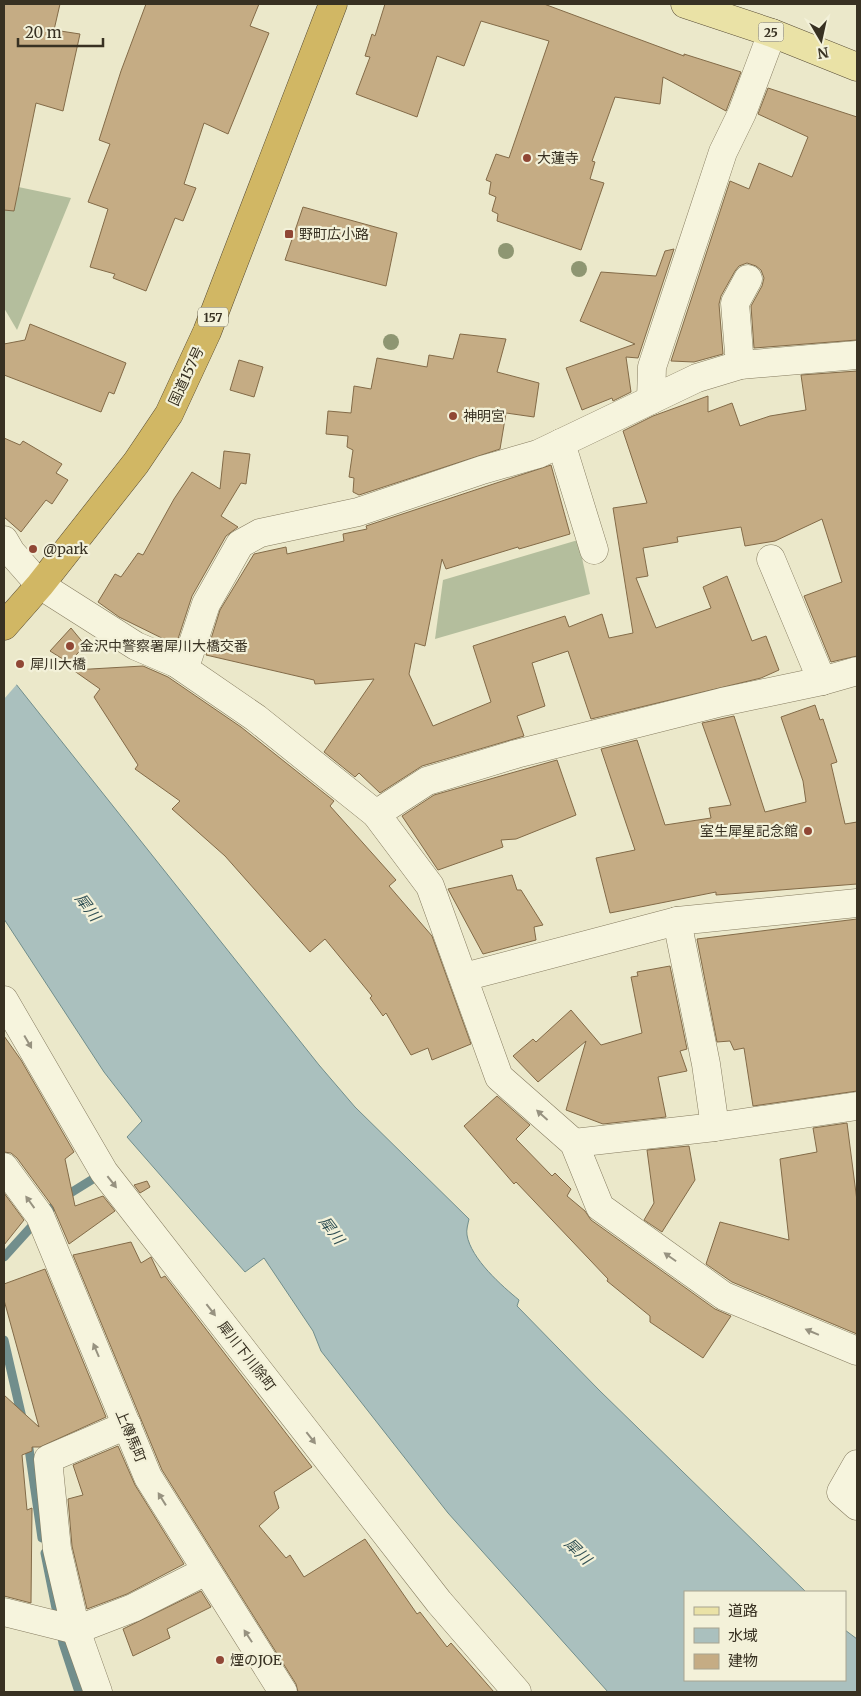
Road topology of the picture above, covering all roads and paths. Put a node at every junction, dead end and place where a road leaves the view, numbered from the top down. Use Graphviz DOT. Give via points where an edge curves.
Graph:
graph roads {
  1 [pos="334,4"];
  2 [pos="685,4"];
  3 [pos="772,33"];
  4 [pos="856,64"];
  5 [pos="748,280"];
  6 [pos="857,354"];
  7 [pos="740,365"];
  8 [pos="652,400"];
  9 [pos="561,443"];
  10 [pos="6,547"];
  11 [pos="594,550"];
  12 [pos="771,559"];
  13 [pos="35,591"];
  14 [pos="4,626"];
  15 [pos="176,663"];
  16 [pos="857,671"];
  17 [pos="822,681"];
  18 [pos="376,814"];
  19 [pos="857,902"];
  20 [pos="677,921"];
  21 [pos="464,977"];
  22 [pos="4,1000"];
  23 [pos="857,1106"];
  24 [pos="715,1127"];
  25 [pos="574,1144"];
  26 [pos="4,1167"];
  27 [pos="857,1351"];
  28 [pos="127,1426"];
  29 [pos="857,1464"];
  30 [pos="857,1506"];
  31 [pos="206,1571"];
  32 [pos="4,1612"];
  33 [pos="66,1628"];
  34 [pos="98,1692"];
  35 [pos="284,1692"];
  36 [pos="517,1692"];
  1 -- 13 [label="highway, 国道157号 / 157" via="207,332 169,414 136,463"];
  2 -- 3 [label="main road, 25"];
  3 -- 4 [label="main road, 25"];
  3 -- 8 [label="street" via="742,113 723,152 652,367"];
  5 -- 7 [label="street" via="735,303"];
  6 -- 7 [label="street"];
  7 -- 8 [label="street" via="697,378"];
  8 -- 9 [label="street"];
  9 -- 11 [label="street"];
  9 -- 15 [label="street" via="538,454 411,496 358,512 260,533 240,544 206,604 188,658"];
  10 -- 13 [label="street"];
  12 -- 17 [label="street"];
  13 -- 14 [label="highway, 国道157号 / 157"];
  13 -- 15 [label="street" via="136,646"];
  15 -- 18 [label="street" via="256,718"];
  16 -- 17 [label="street"];
  17 -- 18 [label="street" via="722,702 427,781"];
  18 -- 21 [label="street" via="430,886"];
  19 -- 20 [label="street"];
  20 -- 21 [label="street"];
  20 -- 24 [label="street" via="706,1064"];
  25 -- 21 [label="street, one-way" via="499,1077"];
  22 -- 36 [label="street, 犀川下川除町, one-way" via="104,1172 439,1602"];
  23 -- 24 [label="street"];
  24 -- 25 [label="street"];
  27 -- 25 [label="street, one-way" via="724,1296 600,1207"];
  28 -- 26 [label="street, 上傳馬町, one-way" via="40,1216"];
  31 -- 28 [label="street, 上傳馬町, one-way" via="148,1477"];
  28 -- 33 [label="street" via="48,1459"];
  29 -- 30 [label="street" via="841,1492"];
  31 -- 33 [label="street" via="133,1608"];
  35 -- 31 [label="street, 上傳馬町, one-way"];
  32 -- 33 [label="street"];
  33 -- 34 [label="street"];
}
